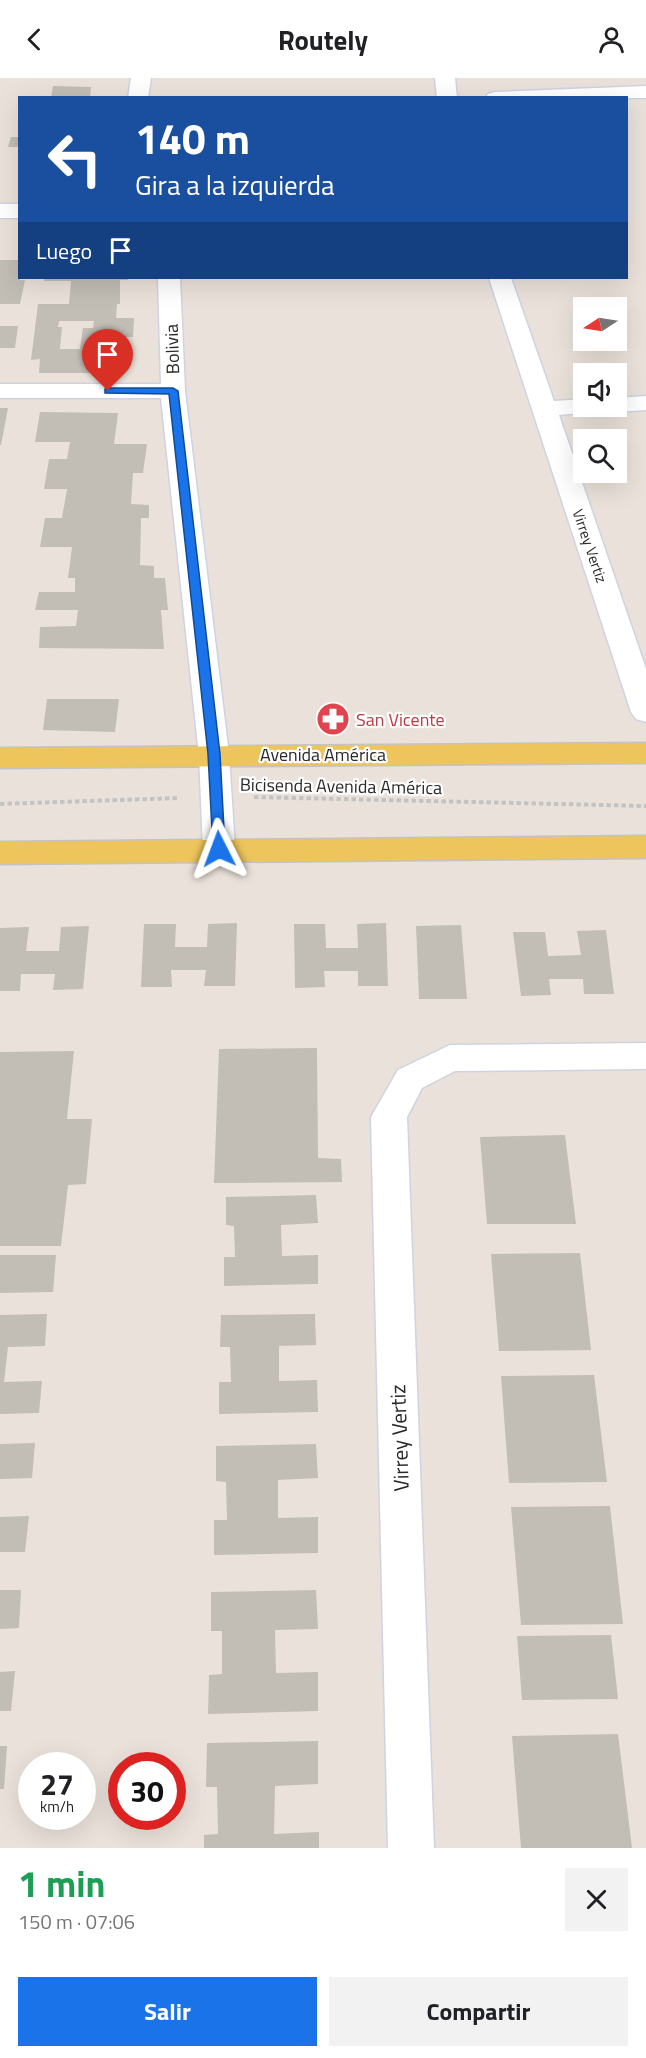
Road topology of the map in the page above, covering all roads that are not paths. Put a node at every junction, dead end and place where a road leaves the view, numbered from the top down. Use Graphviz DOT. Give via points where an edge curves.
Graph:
graph roads {
  1 [pos="141,78"];
  2 [pos="445,78"];
  3 [pos="646,92"];
  4 [pos="138,96"];
  5 [pos="447,96"];
  6 [pos="545,96"];
  7 [pos="0,211"];
  8 [pos="18,211"];
  9 [pos="169,279"];
  10 [pos="500,279"];
  11 [pos="0,391"];
  12 [pos="173,391"];
  13 [pos="646,403"];
  14 [pos="627,404"];
  15 [pos="573,407"];
  16 [pos="544,410"];
  17 [pos="646,712"];
  18 [pos="646,753"];
  19 [pos="214,754"];
  20 [pos="0,758"];
  21 [pos="646,847"];
  22 [pos="219,849"];
  23 [pos="0,853"];
  24 [pos="646,1056"];
  25 [pos="411,1848"];
  1 -- 4 [label="street"];
  2 -- 5 [label="street"];
  3 -- 6 [label="street"];
  7 -- 8 [label="street"];
  9 -- 12 [label="street, Bolivia"];
  10 -- 16 [label="street, Virrey Vertiz"];
  11 -- 12 [label="street"];
  12 -- 19 [label="street, Bolivia"];
  13 -- 14 [label="street"];
  15 -- 16 [label="street"];
  16 -- 17 [label="street, Virrey Vertiz"];
  18 -- 19 [label="main road, Avenida América"];
  19 -- 20 [label="main road, Avenida América"];
  19 -- 22 [label="street, Bolivia"];
  21 -- 22 [label="main road"];
  22 -- 23 [label="main road"];
  24 -- 25 [label="street, Virrey Vertiz" via="450,1058 410,1079 389,1117"];
}
